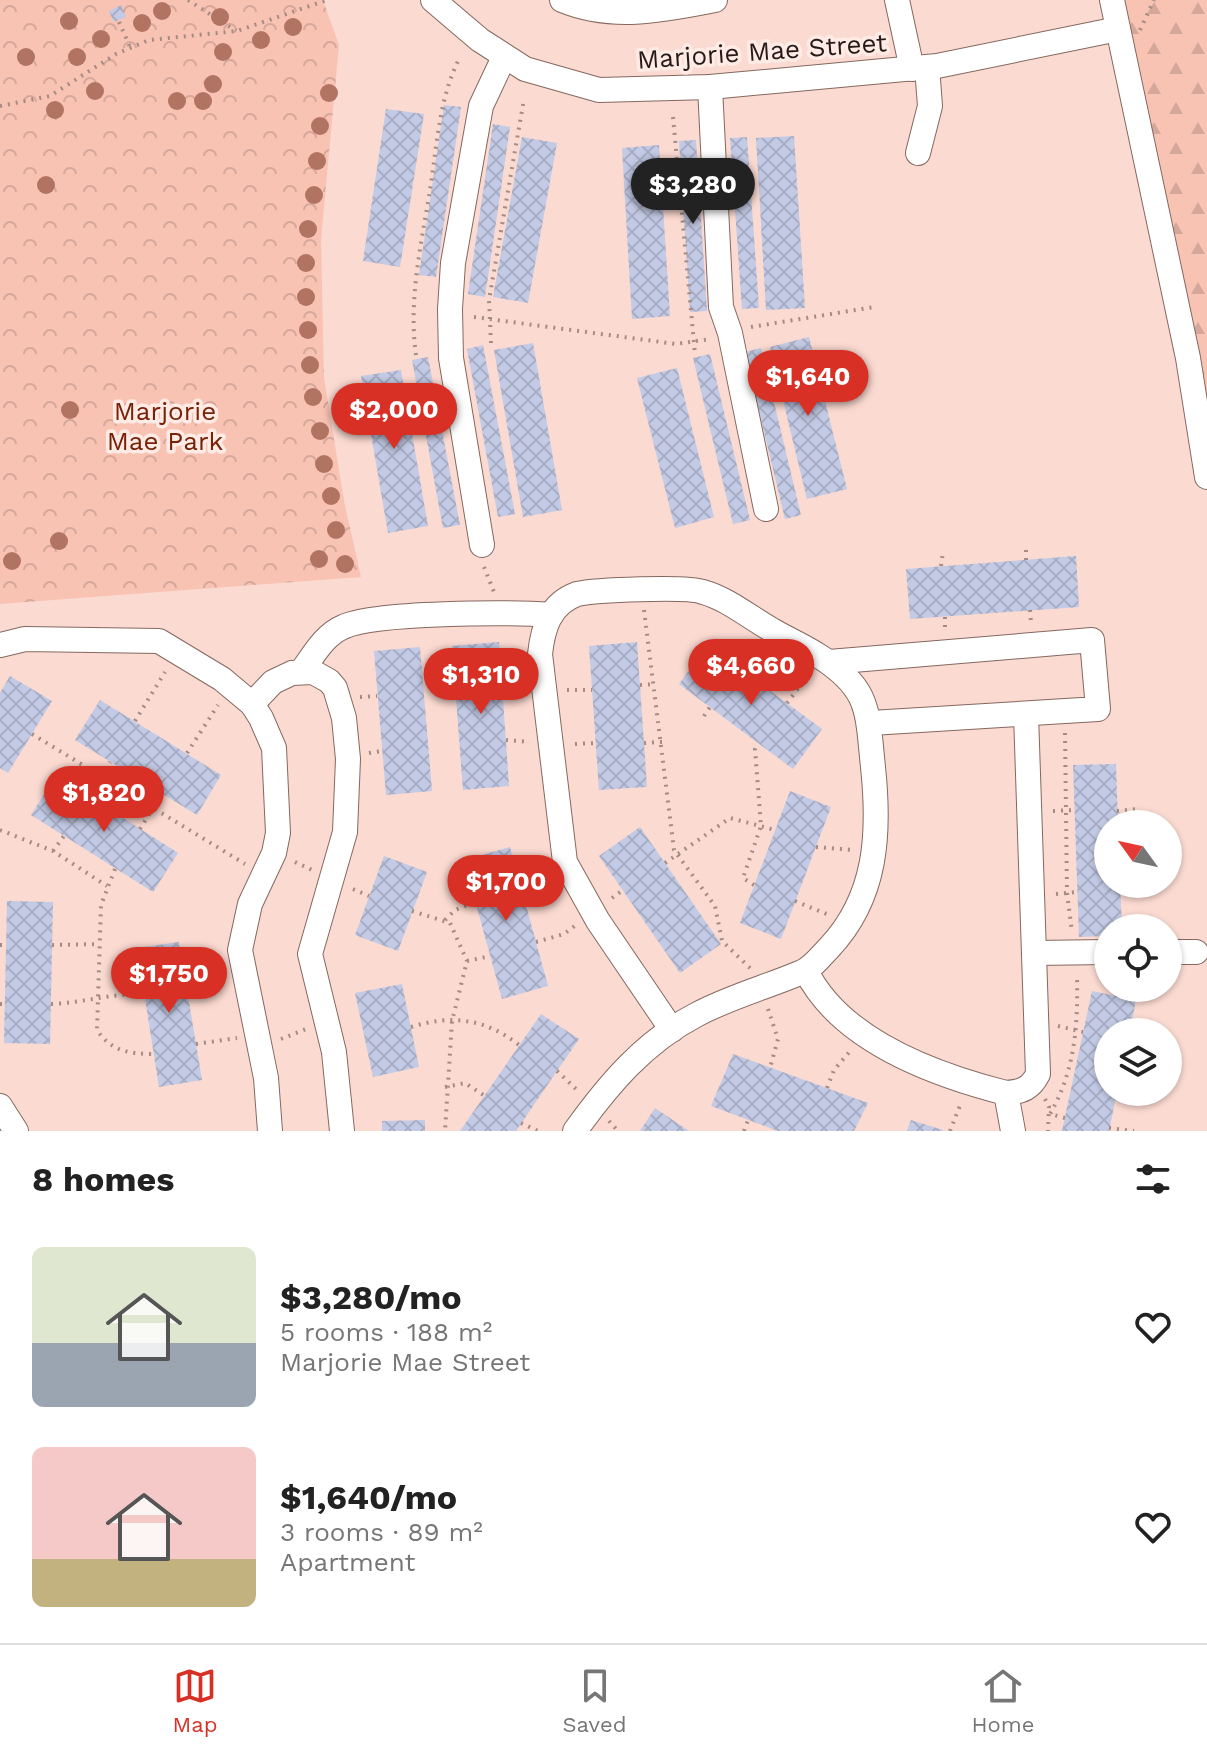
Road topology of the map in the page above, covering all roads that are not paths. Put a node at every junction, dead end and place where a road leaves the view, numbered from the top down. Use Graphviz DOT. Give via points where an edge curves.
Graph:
graph roads {
  1 [pos="433,0"];
  2 [pos="562,0"];
  3 [pos="715,0"];
  4 [pos="897,0"];
  5 [pos="1112,0"];
  6 [pos="1118,29"];
  7 [pos="504,57"];
  8 [pos="919,68"];
  9 [pos="710,87"];
  10 [pos="918,153"];
  11 [pos="1207,477"];
  12 [pos="766,509"];
  13 [pos="482,545"];
  14 [pos="551,615"];
  15 [pos="0,645"];
  16 [pos="826,660"];
  17 [pos="301,672"];
  18 [pos="252,704"];
  19 [pos="1026,714"];
  20 [pos="871,723"];
  21 [pos="1094,952"];
  22 [pos="1182,952"];
  23 [pos="1196,952"];
  24 [pos="1034,953"];
  25 [pos="806,971"];
  26 [pos="672,1030"];
  27 [pos="1006,1093"];
  28 [pos="0,1106"];
  29 [pos="16,1131"];
  30 [pos="270,1131"];
  31 [pos="342,1131"];
  32 [pos="575,1131"];
  33 [pos="1013,1131"];
  1 -- 7 [label="street, Marjorie Mae Street"];
  2 -- 3 [label="street" via="618,12 659,11"];
  4 -- 8 [label="street"];
  5 -- 6 [label="street"];
  6 -- 8 [label="street, Marjorie Mae Street"];
  6 -- 11 [label="street" via="1188,358"];
  7 -- 9 [label="street, Marjorie Mae Street" via="562,82 599,90"];
  7 -- 13 [label="street" via="481,106 450,309 451,358"];
  8 -- 9 [label="street, Marjorie Mae Street"];
  8 -- 10 [label="street" via="930,106"];
  9 -- 12 [label="street" via="721,307"];
  14 -- 16 [label="street" via="558,603 577,594 701,591"];
  14 -- 17 [label="street" via="344,626 329,636"];
  14 -- 26 [label="street" via="540,654 559,825 569,869"];
  15 -- 18 [label="street" via="25,639 159,641"];
  16 -- 19 [label="street" via="1092,640 1098,709"];
  16 -- 20 [label="street" via="859,689"];
  17 -- 18 [label="street" via="273,682"];
  17 -- 31 [label="street" via="329,681 344,718 348,807 310,954 334,1052"];
  18 -- 30 [label="street" via="274,748 278,833 256,886 240,950 266,1078"];
  19 -- 20 [label="street"];
  19 -- 24 [label="street"];
  20 -- 25 [label="street" via="877,813 865,893 849,924"];
  21 -- 24 [label="street"];
  22 -- 23 [label="street"];
  24 -- 27 [label="street" via="1038,1074 1033,1084"];
  25 -- 26 [label="street" via="696,1014"];
  25 -- 27 [label="street" via="834,1010 866,1035 925,1065"];
  26 -- 32 [label="street" via="625,1067"];
  27 -- 33 [label="street"];
  28 -- 29 [label="street"];
}
